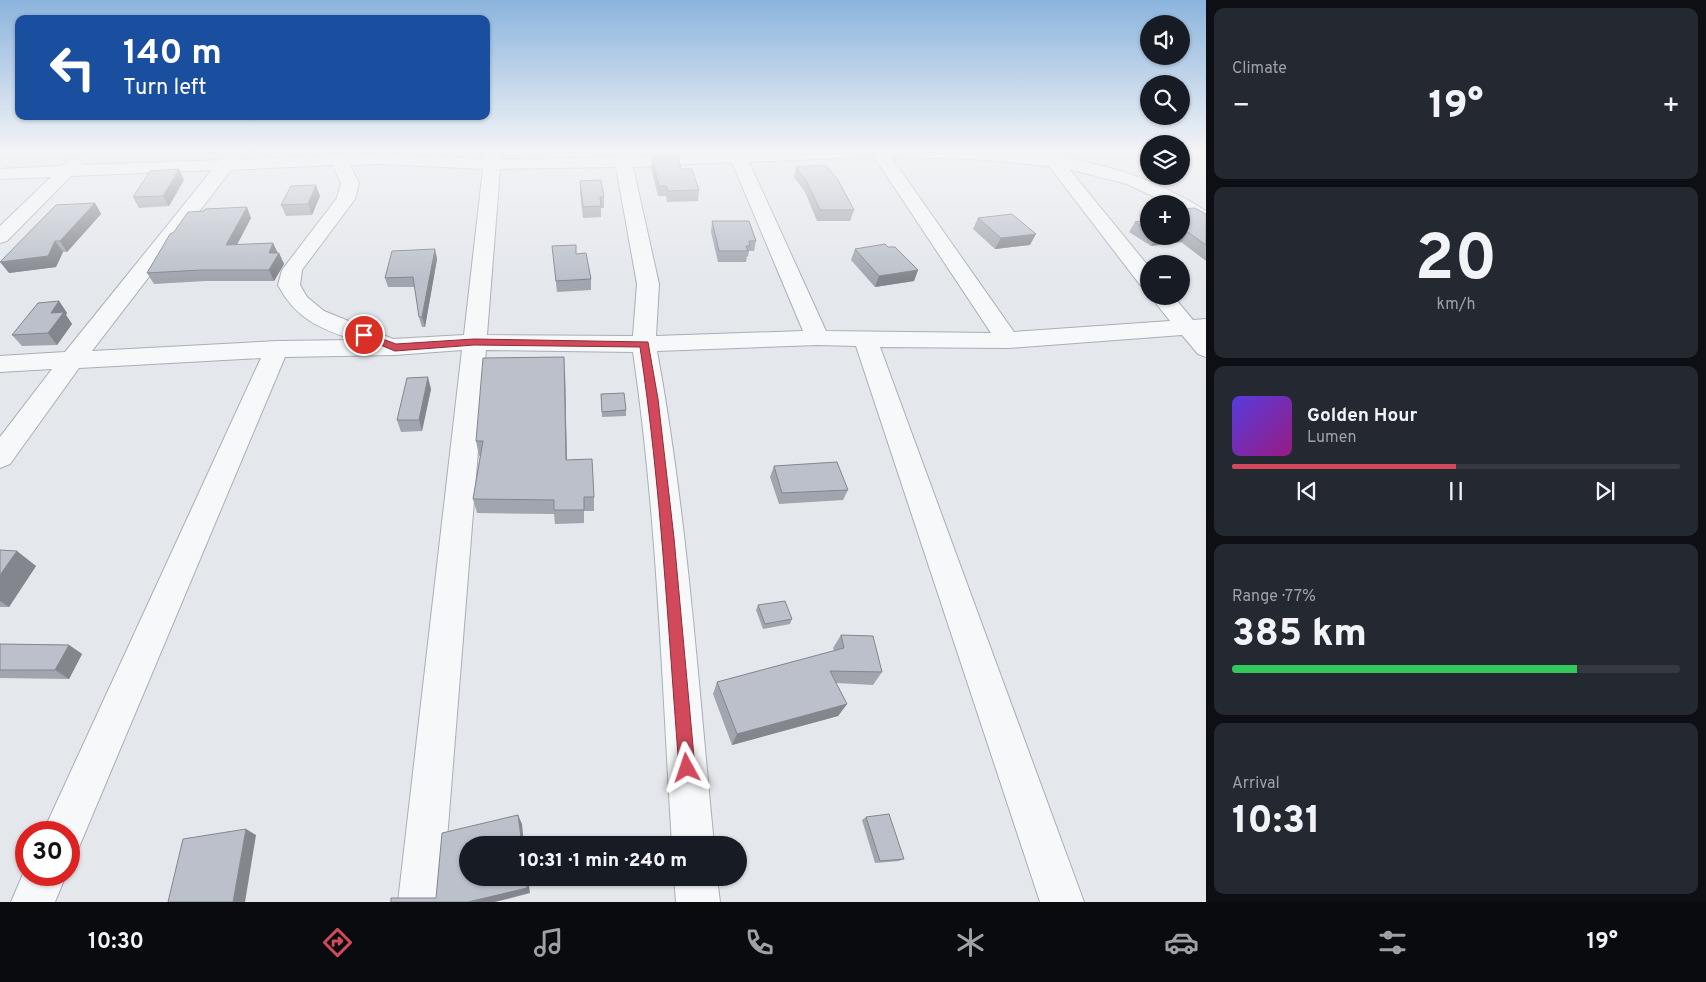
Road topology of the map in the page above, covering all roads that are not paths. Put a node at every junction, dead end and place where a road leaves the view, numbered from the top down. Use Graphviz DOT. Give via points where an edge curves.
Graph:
graph roads {
  1 [pos="44,194"];
  2 [pos="203,194"];
  3 [pos="348,194"];
  4 [pos="488,194"];
  5 [pos="630,194"];
  6 [pos="754,194"];
  7 [pos="908,194"];
  8 [pos="1079,194"];
  9 [pos="1165,194"];
  10 [pos="1206,219"];
  11 [pos="0,237"];
  12 [pos="1140,270"];
  13 [pos="1171,305"];
  14 [pos="1196,327"];
  15 [pos="818,338"];
  16 [pos="865,339"];
  17 [pos="1008,340"];
  18 [pos="474,342"];
  19 [pos="644,344"];
  20 [pos="395,347"];
  21 [pos="277,349"];
  22 [pos="1206,349"];
  23 [pos="72,360"];
  24 [pos="0,364"];
  25 [pos="0,457"];
  26 [pos="69,821"];
  27 [pos="692,836"];
  28 [pos="40,886"];
  29 [pos="697,886"];
  30 [pos="33,902"];
  31 [pos="420,902"];
  32 [pos="698,902"];
  33 [pos="1062,902"];
  1 -- 11 [label="street"];
  2 -- 23 [label="street"];
  3 -- 20 [label="street" via="292,270 288,285 298,302 309,311"];
  4 -- 18 [label="street"];
  5 -- 19 [label="street" via="648,284"];
  6 -- 15 [label="street"];
  7 -- 17 [label="street"];
  8 -- 12 [label="street"];
  9 -- 10 [label="street"];
  13 -- 14 [label="street"];
  14 -- 17 [label="street"];
  14 -- 22 [label="street"];
  15 -- 16 [label="street"];
  15 -- 19 [label="street"];
  16 -- 17 [label="street"];
  16 -- 33 [label="street"];
  18 -- 19 [label="street"];
  18 -- 20 [label="street"];
  18 -- 31 [label="street"];
  19 -- 27 [label="street" via="668,538"];
  20 -- 21 [label="street"];
  21 -- 23 [label="street"];
  21 -- 26 [label="street"];
  23 -- 24 [label="street"];
  23 -- 25 [label="street"];
  28 -- 30 [label="street"];
  29 -- 32 [label="street"];
}
